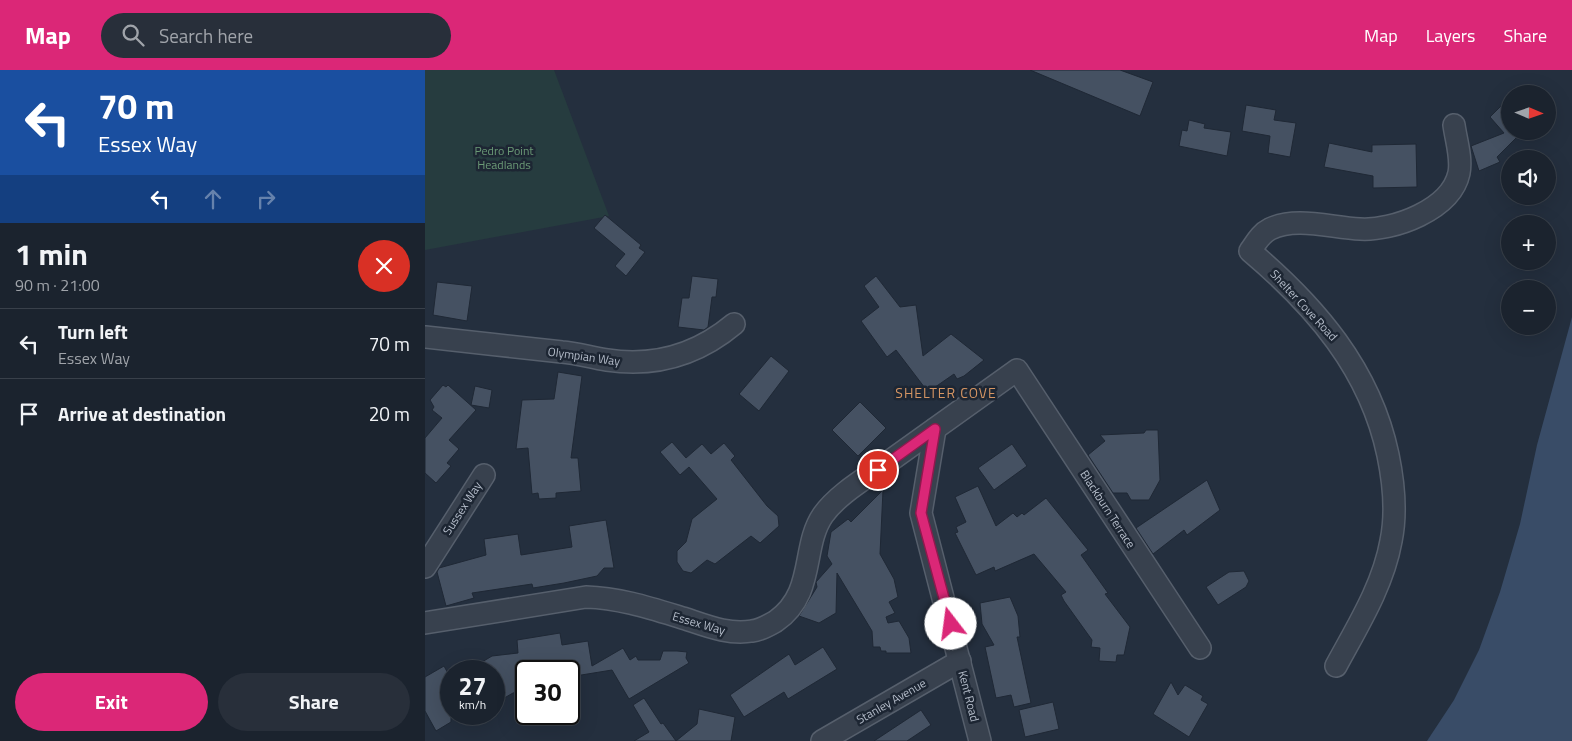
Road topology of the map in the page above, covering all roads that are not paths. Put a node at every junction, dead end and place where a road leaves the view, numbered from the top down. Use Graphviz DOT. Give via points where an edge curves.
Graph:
graph roads {
  1 [pos="1454,124"];
  2 [pos="734,324"];
  3 [pos="425,337"];
  4 [pos="935,429"];
  5 [pos="484,476"];
  6 [pos="425,567"];
  7 [pos="425,623"];
  8 [pos="1200,648"];
  9 [pos="961,661"];
  10 [pos="1336,666"];
  11 [pos="822,741"];
  12 [pos="980,741"];
  1 -- 10 [label="street, Shelter Cove Road" via="1458,176 1451,192 1432,209 1378,228 1361,230 1300,224 1271,228 1261,235 1250,251 1297,294 1344,349 1369,394 1390,466 1395,501 1391,542 1376,588"];
  2 -- 3 [label="street, Olympian Way" via="718,337 687,353 667,360 633,363"];
  4 -- 7 [label="street, Essex Way" via="863,480 829,509 819,523 800,591 780,618 762,628 730,632 637,604 586,597"];
  4 -- 8 [label="street, Blackburn Terrace" via="1017,370"];
  4 -- 9 [label="street, Kent Road" via="921,513"];
  5 -- 6 [label="street, Sussex Way"];
  9 -- 11 [label="street, Stanley Avenue"];
  9 -- 12 [label="street, Kent Road"];
}
